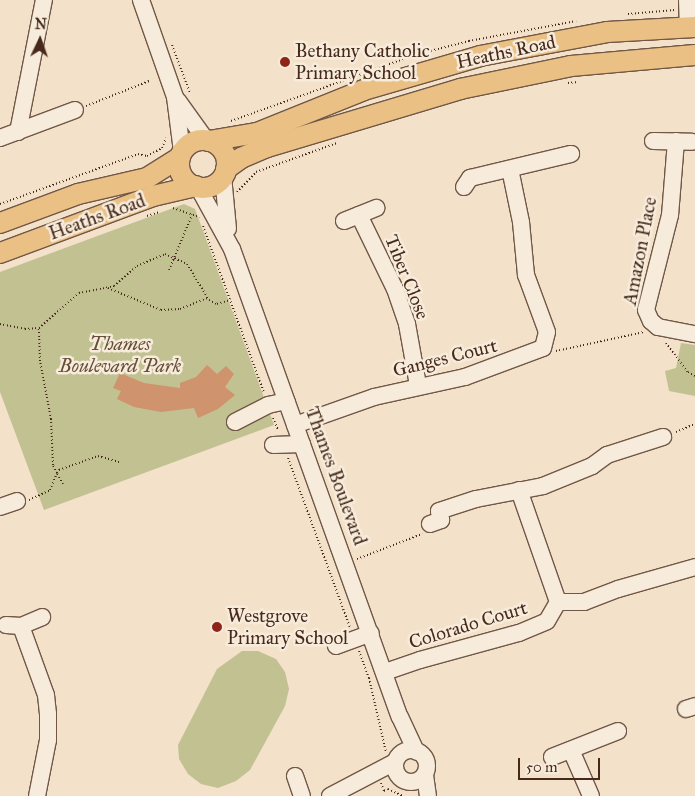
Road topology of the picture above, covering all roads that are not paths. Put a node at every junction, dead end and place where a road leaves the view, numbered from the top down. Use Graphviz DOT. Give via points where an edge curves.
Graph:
graph roads {
  1 [pos="44,0"];
  2 [pos="142,0"];
  3 [pos="687,0"];
  4 [pos="691,27"];
  5 [pos="695,54"];
  6 [pos="176,97"];
  7 [pos="75,110"];
  8 [pos="18,132"];
  9 [pos="0,138"];
  10 [pos="207,141"];
  11 [pos="653,141"];
  12 [pos="181,154"];
  13 [pos="571,154"];
  14 [pos="510,169"];
  15 [pos="225,172"];
  16 [pos="469,178"];
  17 [pos="197,187"];
  18 [pos="376,208"];
  19 [pos="359,215"];
  20 [pos="344,221"];
  21 [pos="0,222"];
  22 [pos="232,249"];
  23 [pos="0,253"];
  24 [pos="695,334"];
  25 [pos="418,385"];
  26 [pos="287,401"];
  27 [pos="235,422"];
  28 [pos="295,425"];
  29 [pos="665,435"];
  30 [pos="278,444"];
  31 [pos="302,444"];
  32 [pos="519,490"];
  33 [pos="17,501"];
  34 [pos="0,507"];
  35 [pos="436,522"];
  36 [pos="695,567"];
  37 [pos="558,602"];
  38 [pos="42,617"];
  39 [pos="371,633"];
  40 [pos="336,646"];
  41 [pos="385,672"];
  42 [pos="400,717"];
  43 [pos="618,732"];
  44 [pos="571,750"];
  45 [pos="416,751"];
  46 [pos="552,757"];
  47 [pos="396,760"];
  48 [pos="425,775"];
  49 [pos="295,776"];
  50 [pos="378,778"];
  51 [pos="407,788"];
  52 [pos="37,796"];
  53 [pos="302,796"];
  54 [pos="331,796"];
  55 [pos="428,796"];
  56 [pos="591,796"];
  1 -- 8 [label="street"];
  2 -- 6 [label="street"];
  3 -- 4 [label="street"];
  4 -- 5 [label="main road" via="689,44"];
  4 -- 10 [label="main road, Heaths Road" via="607,32 480,56 364,90 257,133"];
  5 -- 15 [label="main road, Heaths Road" via="571,66 460,89 267,147 241,158"];
  6 -- 10 [label="street"];
  6 -- 12 [label="street"];
  7 -- 8 [label="street"];
  8 -- 9 [label="street"];
  10 -- 12 [label="main road" via="192,142"];
  10 -- 15 [label="main road" via="224,154"];
  11 -- 24 [label="street, Amazon Place" via="684,141 670,215 646,310 658,332"];
  12 -- 17 [label="main road" via="180,172"];
  12 -- 21 [label="main road, Heaths Road" via="148,177 87,191"];
  13 -- 14 [label="street"];
  14 -- 16 [label="street"];
  14 -- 25 [label="street, Ganges Court" via="521,222 526,275 547,332 545,345 536,352 465,377"];
  15 -- 17 [label="main road" via="213,185"];
  15 -- 22 [label="street, Thames Boulevard" via="223,202"];
  17 -- 22 [label="street, Thames Boulevard"];
  17 -- 23 [label="main road, Heaths Road" via="153,196"];
  18 -- 19 [label="street"];
  19 -- 20 [label="street"];
  19 -- 25 [label="street, Tiber Close" via="395,289 407,324"];
  22 -- 26 [label="street, Thames Boulevard"];
  25 -- 28 [label="street, Ganges Court"];
  26 -- 27 [label="street" via="268,405"];
  26 -- 28 [label="street, Thames Boulevard"];
  28 -- 31 [label="street, Thames Boulevard"];
  29 -- 32 [label="street" via="607,455 566,478"];
  30 -- 31 [label="street"];
  31 -- 39 [label="street, Thames Boulevard"];
  32 -- 35 [label="street" via="439,511"];
  32 -- 37 [label="street"];
  33 -- 34 [label="street"];
  36 -- 37 [label="street" via="618,588 584,602"];
  37 -- 41 [label="street, Colorado Court" via="547,621 520,633"];
  38 -- 52 [label="street" via="13,625 46,695 48,740"];
  39 -- 40 [label="street"];
  39 -- 41 [label="street, Thames Boulevard"];
  41 -- 42 [label="street, Thames Boulevard"];
  42 -- 45 [label="street, Thames Boulevard"];
  42 -- 47 [label="street, Thames Boulevard"];
  43 -- 44 [label="street"];
  44 -- 46 [label="street"];
  44 -- 56 [label="street"];
  45 -- 47 [label="street" via="406,751"];
  45 -- 48 [label="street, Thames Boulevard" via="426,760"];
  47 -- 50 [label="street"];
  47 -- 51 [label="street, Thames Boulevard"];
  48 -- 51 [label="street"];
  48 -- 55 [label="street"];
  49 -- 53 [label="street"];
  50 -- 51 [label="street"];
  50 -- 54 [label="street"];
}
